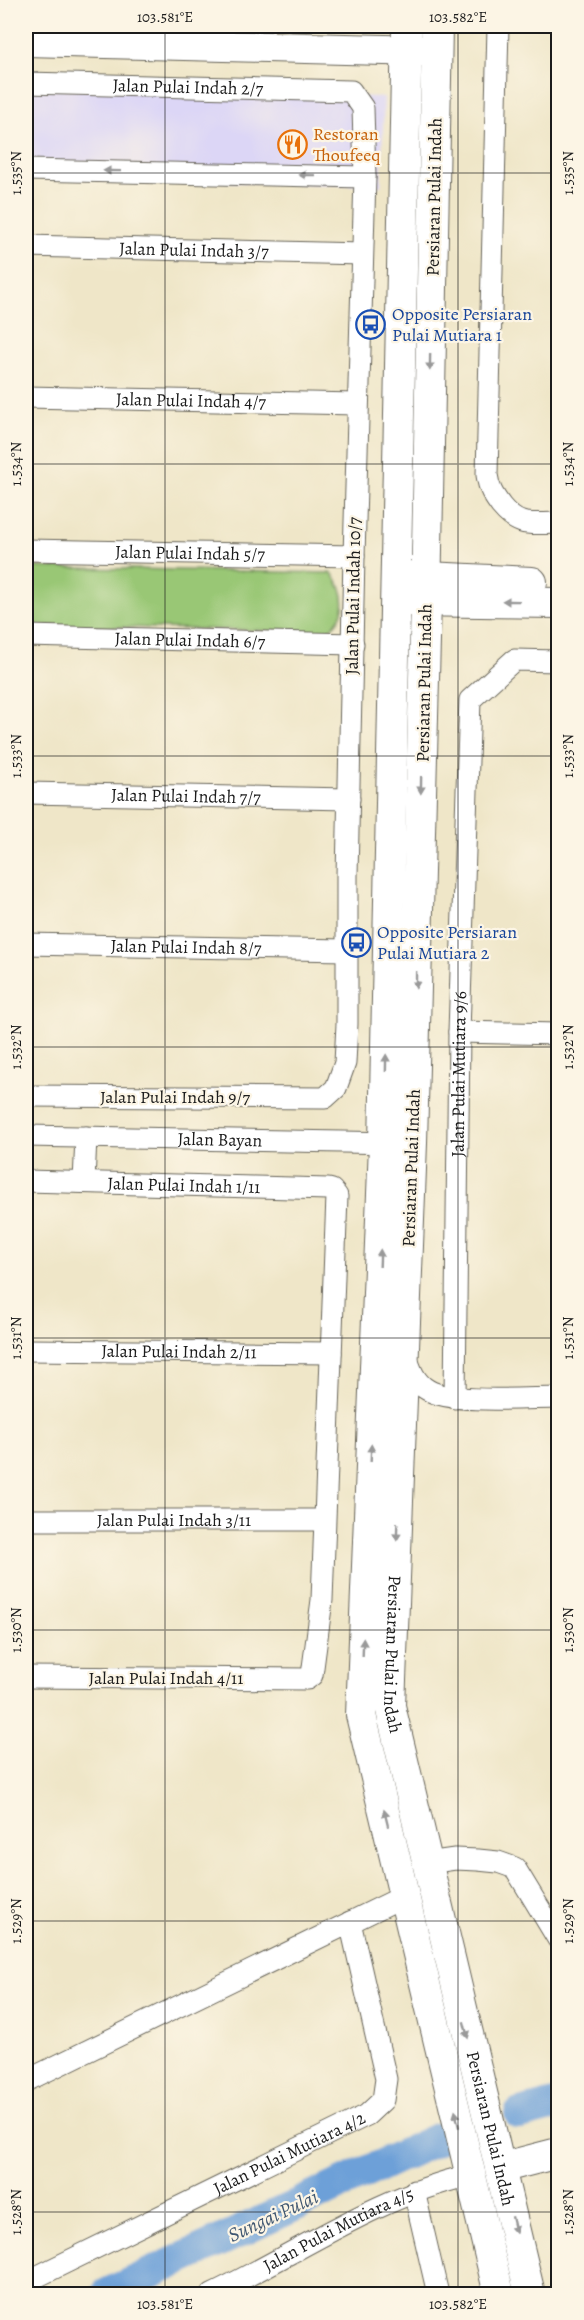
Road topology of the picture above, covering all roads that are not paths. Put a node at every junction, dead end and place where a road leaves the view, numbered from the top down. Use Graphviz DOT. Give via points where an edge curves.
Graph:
graph roads {
  1 [pos="498,26"];
  2 [pos="402,34"];
  3 [pos="437,39"];
  4 [pos="26,41"];
  5 [pos="296,48"];
  6 [pos="26,83"];
  7 [pos="351,91"];
  8 [pos="405,152"];
  9 [pos="26,170"];
  10 [pos="365,177"];
  11 [pos="26,246"];
  12 [pos="362,254"];
  13 [pos="26,397"];
  14 [pos="357,404"];
  15 [pos="558,523"];
  16 [pos="427,540"];
  17 [pos="26,550"];
  18 [pos="354,556"];
  19 [pos="558,582"];
  20 [pos="396,589"];
  21 [pos="426,589"];
  22 [pos="465,590"];
  23 [pos="558,603"];
  24 [pos="26,636"];
  25 [pos="353,644"];
  26 [pos="558,661"];
  27 [pos="424,667"];
  28 [pos="26,793"];
  29 [pos="349,799"];
  30 [pos="26,944"];
  31 [pos="346,950"];
  32 [pos="459,1032"];
  33 [pos="558,1034"];
  34 [pos="26,1096"];
  35 [pos="325,1098"];
  36 [pos="26,1136"];
  37 [pos="86,1137"];
  38 [pos="398,1143"];
  39 [pos="26,1181"];
  40 [pos="84,1182"];
  41 [pos="404,1346"];
  42 [pos="26,1350"];
  43 [pos="331,1353"];
  44 [pos="455,1398"];
  45 [pos="558,1398"];
  46 [pos="26,1520"];
  47 [pos="324,1520"];
  48 [pos="26,1677"];
  49 [pos="409,1790"];
  50 [pos="427,1863"];
  51 [pos="404,1896"];
  52 [pos="350,1922"];
  53 [pos="558,1939"];
  54 [pos="456,1987"];
  55 [pos="26,2081"];
  56 [pos="558,2153"];
  57 [pos="500,2168"];
  58 [pos="471,2175"];
  59 [pos="414,2191"];
  60 [pos="29,2284"];
  61 [pos="245,2287"];
  62 [pos="212,2295"];
  63 [pos="438,2295"];
  64 [pos="499,2295"];
  65 [pos="530,2295"];
  1 -- 15 [label="street" via="487,476 490,491 513,519"];
  2 -- 3 [label="main road"];
  2 -- 5 [label="main road" via="385,32"];
  2 -- 8 [label="main road, Persiaran Pulai Indah"];
  3 -- 16 [label="main road, Persiaran Pulai Indah, one-way"];
  4 -- 5 [label="main road"];
  5 -- 8 [label="main road" via="391,72"];
  6 -- 7 [label="street, Jalan Pulai Indah 2/7"];
  7 -- 10 [label="street, Jalan Pulai Indah 10/7" via="363,108"];
  8 -- 20 [label="main road, Persiaran Pulai Indah"];
  10 -- 9 [label="street, one-way"];
  10 -- 12 [label="street, Jalan Pulai Indah 10/7"];
  11 -- 12 [label="street, Jalan Pulai Indah 3/7"];
  12 -- 14 [label="street, Jalan Pulai Indah 10/7"];
  13 -- 14 [label="street, Jalan Pulai Indah 4/7"];
  14 -- 18 [label="street, Jalan Pulai Indah 10/7"];
  16 -- 21 [label="main road, Persiaran Pulai Indah"];
  16 -- 22 [label="main road"];
  17 -- 18 [label="street, Jalan Pulai Indah 5/7"];
  18 -- 25 [label="street, Jalan Pulai Indah 10/7"];
  19 -- 22 [label="main road"];
  20 -- 21 [label="main road"];
  38 -- 20 [label="main road, Persiaran Pulai Indah, one-way"];
  21 -- 22 [label="main road"];
  21 -- 27 [label="main road, Persiaran Pulai Indah"];
  23 -- 22 [label="main road, one-way"];
  22 -- 27 [label="main road"];
  24 -- 25 [label="street, Jalan Pulai Indah 6/7"];
  25 -- 29 [label="street, Jalan Pulai Indah 10/7"];
  26 -- 32 [label="street, Jalan Pulai Mutiara 9/6" via="514,660 470,700"];
  27 -- 38 [label="main road, Persiaran Pulai Indah, one-way"];
  28 -- 29 [label="street, Jalan Pulai Indah 7/7"];
  29 -- 31 [label="street, Jalan Pulai Indah 10/7"];
  30 -- 31 [label="street, Jalan Pulai Indah 8/7"];
  31 -- 35 [label="street, Jalan Pulai Indah 10/7" via="345,1063 336,1088"];
  32 -- 33 [label="street"];
  32 -- 44 [label="street, Jalan Pulai Mutiara 9/6"];
  34 -- 35 [label="street, Jalan Pulai Indah 9/7"];
  36 -- 37 [label="street, Jalan Bayan"];
  37 -- 38 [label="street, Jalan Bayan"];
  37 -- 40 [label="street"];
  38 -- 41 [label="main road, Persiaran Pulai Indah"];
  51 -- 38 [label="main road, Persiaran Pulai Indah, one-way" via="361,1715"];
  39 -- 40 [label="street, Jalan Pulai Indah 1/11"];
  40 -- 43 [label="street, Jalan Pulai Indah 1/11" via="332,1190 337,1196"];
  41 -- 44 [label="street" via="415,1379 428,1391"];
  41 -- 49 [label="main road, Persiaran Pulai Indah, one-way" via="390,1706"];
  42 -- 43 [label="street, Jalan Pulai Indah 2/11"];
  43 -- 47 [label="street"];
  44 -- 45 [label="street"];
  46 -- 47 [label="street, Jalan Pulai Indah 3/11"];
  47 -- 48 [label="street, Jalan Pulai Indah 4/11" via="322,1600 313,1671 307,1678"];
  49 -- 50 [label="main road, Persiaran Pulai Indah"];
  49 -- 51 [label="main road" via="412,1868"];
  50 -- 53 [label="street" via="478,1860 515,1868"];
  50 -- 54 [label="main road, Persiaran Pulai Indah"];
  51 -- 52 [label="street"];
  51 -- 54 [label="main road" via="421,1912"];
  58 -- 51 [label="main road, Persiaran Pulai Indah, one-way"];
  52 -- 55 [label="street"];
  52 -- 60 [label="street, Jalan Pulai Mutiara 4/2" via="386,2079 383,2100 367,2115"];
  54 -- 57 [label="main road, Persiaran Pulai Indah, one-way"];
  56 -- 57 [label="main road"];
  57 -- 65 [label="main road, Persiaran Pulai Indah, one-way"];
  58 -- 59 [label="street, Jalan Pulai Mutiara 4/5"];
  58 -- 64 [label="main road, Persiaran Pulai Indah"];
  59 -- 61 [label="street, Jalan Pulai Mutiara 4/5" via="323,2234"];
  59 -- 63 [label="street"];
  61 -- 62 [label="street, Jalan Pulai Mutiara 4/5"];
}
